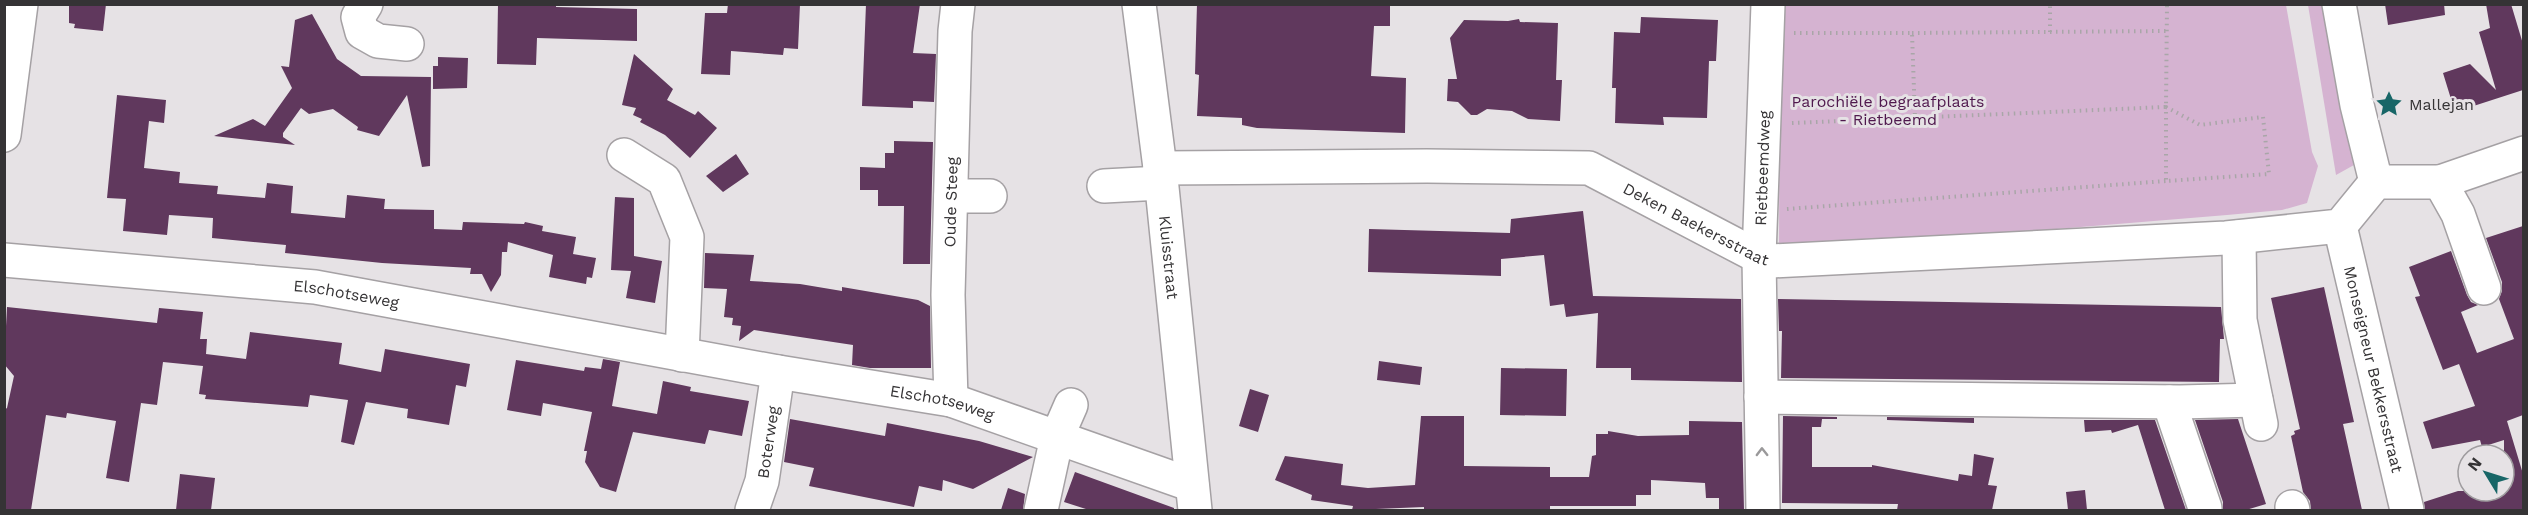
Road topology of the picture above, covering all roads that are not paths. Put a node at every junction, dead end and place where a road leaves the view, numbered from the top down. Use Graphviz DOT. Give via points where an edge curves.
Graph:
graph roads {
  1 [pos="21,4"];
  2 [pos="366,4"];
  3 [pos="958,4"];
  4 [pos="1139,4"];
  5 [pos="2339,4"];
  6 [pos="1768,19"];
  7 [pos="407,44"];
  8 [pos="4,135"];
  9 [pos="2523,153"];
  10 [pos="624,155"];
  11 [pos="1160,175"];
  12 [pos="2376,182"];
  13 [pos="2440,182"];
  14 [pos="1104,186"];
  15 [pos="951,196"];
  16 [pos="990,196"];
  17 [pos="2340,226"];
  18 [pos="2239,237"];
  19 [pos="1760,257"];
  20 [pos="4,260"];
  21 [pos="2484,288"];
  22 [pos="682,355"];
  23 [pos="778,372"];
  24 [pos="1761,397"];
  25 [pos="951,400"];
  26 [pos="2169,402"];
  27 [pos="1071,405"];
  28 [pos="1057,437"];
  29 [pos="1193,498"];
  30 [pos="2205,508"];
  31 [pos="752,510"];
  32 [pos="1041,510"];
  33 [pos="1763,510"];
  34 [pos="2407,510"];
  1 -- 8 [label="street"];
  2 -- 7 [label="street" via="358,17 362,32 378,40"];
  3 -- 15 [label="street, Oude Steeg"];
  4 -- 11 [label="street, Kluisstraat"];
  5 -- 12 [label="street"];
  6 -- 19 [label="street, Rietbeemdweg"];
  9 -- 13 [label="street"];
  10 -- 22 [label="street" via="664,180 687,237"];
  11 -- 14 [label="street, Deken Baekersstraat"];
  11 -- 19 [label="street, Deken Baekersstraat" via="1427,166 1589,168"];
  11 -- 29 [label="street, Kluisstraat"];
  12 -- 13 [label="street"];
  12 -- 17 [label="street"];
  13 -- 21 [label="street" via="2458,214"];
  15 -- 16 [label="street"];
  15 -- 25 [label="street, Oude Steeg"];
  17 -- 18 [label="street, Deken Baekersstraat"];
  17 -- 34 [label="street, Monseigneur Bekkersstraat"];
  18 -- 19 [label="street, Deken Baekersstraat" via="1772,261"];
  18 -- 26 [label="street" via="2240,320 2258,412"];
  19 -- 24 [label="street, Rietbeemdweg"];
  20 -- 22 [label="street, Elschotseweg" via="315,287"];
  22 -- 23 [label="street, Elschotseweg"];
  23 -- 25 [label="street, Elschotseweg"];
  23 -- 31 [label="street, Boterweg" via="762,480"];
  24 -- 26 [label="street"];
  33 -- 24 [label="street, Rietbeemdweg, one-way"];
  25 -- 28 [label="street, Elschotseweg"];
  26 -- 30 [label="street"];
  27 -- 28 [label="street"];
  28 -- 29 [label="street, Elschotseweg"];
  28 -- 32 [label="street"];
}
